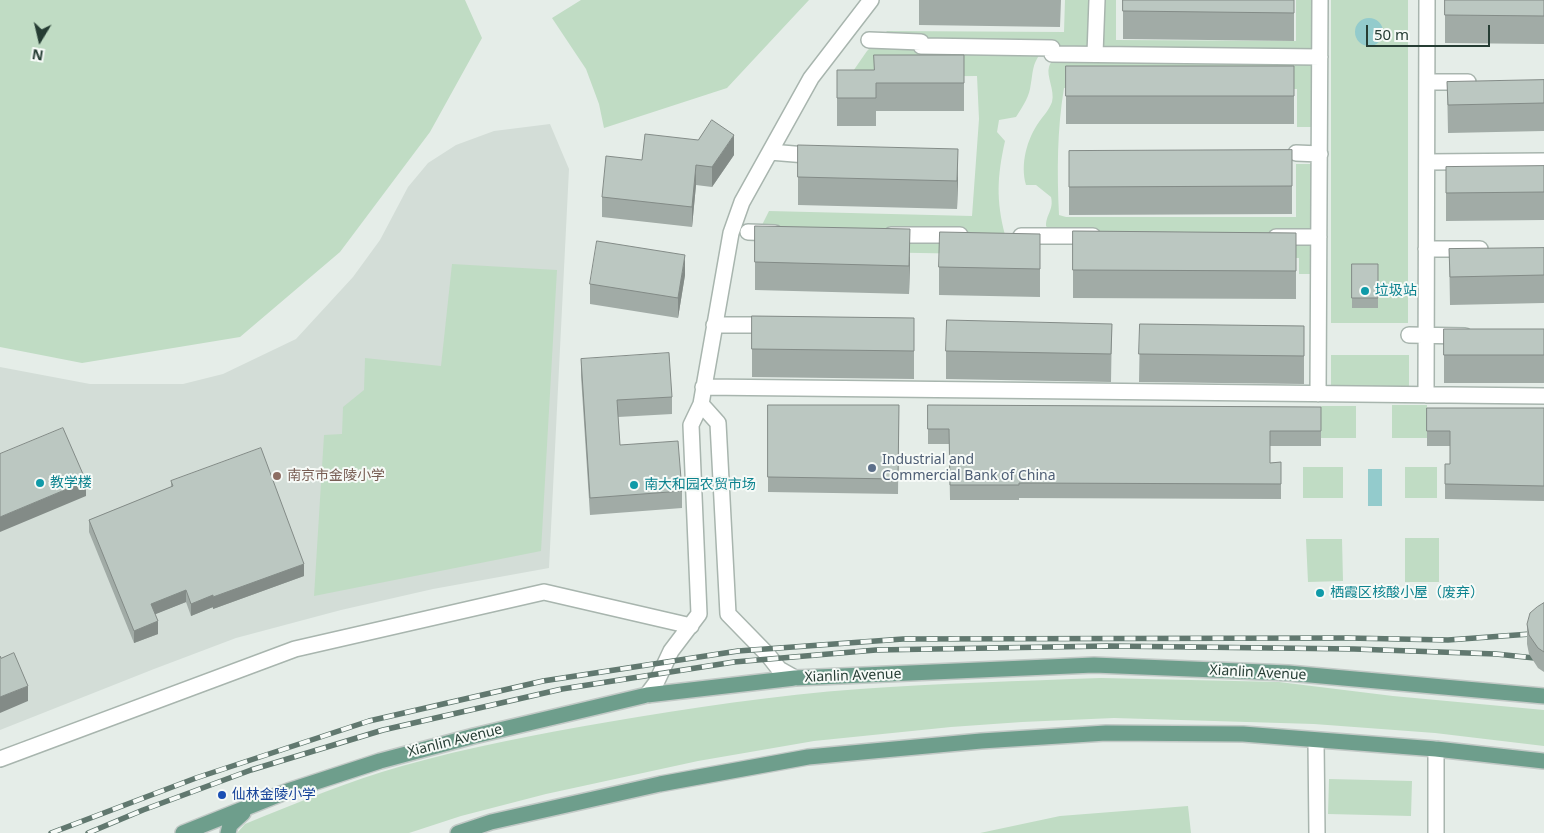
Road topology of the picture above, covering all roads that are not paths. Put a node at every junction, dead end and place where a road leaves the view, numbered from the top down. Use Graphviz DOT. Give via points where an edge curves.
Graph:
graph roads {
  1 [pos="871,0"];
  2 [pos="1097,0"];
  3 [pos="1320,0"];
  4 [pos="1427,0"];
  5 [pos="869,40"];
  6 [pos="1095,54"];
  7 [pos="1320,57"];
  8 [pos="1427,81"];
  9 [pos="1486,82"];
  10 [pos="770,152"];
  11 [pos="1296,153"];
  12 [pos="1320,154"];
  13 [pos="825,156"];
  14 [pos="1427,160"];
  15 [pos="1544,161"];
  16 [pos="748,232"];
  17 [pos="786,233"];
  18 [pos="881,234"];
  19 [pos="976,235"];
  20 [pos="1005,236"];
  21 [pos="1111,236"];
  22 [pos="1260,237"];
  23 [pos="1319,237"];
  24 [pos="1426,249"];
  25 [pos="1496,249"];
  26 [pos="714,325"];
  27 [pos="759,326"];
  28 [pos="1409,335"];
  29 [pos="1426,336"];
  30 [pos="1476,336"];
  31 [pos="1300,339"];
  32 [pos="1318,340"];
  33 [pos="703,387"];
  34 [pos="1318,394"];
  35 [pos="1426,395"];
  36 [pos="1544,396"];
  37 [pos="701,404"];
  38 [pos="691,626"];
  39 [pos="796,678"];
  40 [pos="646,695"];
  41 [pos="1544,696"];
  42 [pos="1316,741"];
  43 [pos="1436,749"];
  44 [pos="0,759"];
  45 [pos="1544,761"];
  46 [pos="249,806"];
  47 [pos="183,833"];
  48 [pos="228,833"];
  49 [pos="458,833"];
  50 [pos="1317,833"];
  51 [pos="1436,833"];
  1 -- 10 [label="street" via="811,78"];
  2 -- 6 [label="street"];
  3 -- 7 [label="street"];
  4 -- 8 [label="street"];
  5 -- 6 [label="street" via="922,42 921,46 1052,48 1052,54"];
  6 -- 7 [label="street"];
  7 -- 12 [label="street"];
  8 -- 9 [label="street"];
  8 -- 14 [label="street"];
  10 -- 13 [label="street"];
  10 -- 26 [label="street" via="742,202 731,233"];
  11 -- 12 [label="street"];
  12 -- 23 [label="street"];
  14 -- 15 [label="street"];
  14 -- 24 [label="street"];
  16 -- 17 [label="street"];
  18 -- 19 [label="street"];
  20 -- 21 [label="street"];
  22 -- 23 [label="street"];
  23 -- 32 [label="street"];
  24 -- 25 [label="street"];
  24 -- 29 [label="street"];
  26 -- 27 [label="street"];
  26 -- 33 [label="street"];
  28 -- 29 [label="street"];
  29 -- 30 [label="street"];
  29 -- 35 [label="street"];
  31 -- 32 [label="street"];
  32 -- 34 [label="street"];
  33 -- 34 [label="street"];
  33 -- 37 [label="street"];
  34 -- 35 [label="street"];
  35 -- 36 [label="street"];
  37 -- 38 [label="street" via="691,425 699,614"];
  37 -- 39 [label="street" via="718,423 728,614 779,669"];
  38 -- 40 [label="street" via="671,650 656,683"];
  38 -- 44 [label="street" via="544,592 295,649"];
  39 -- 40 [label="main road, Xianlin Avenue"];
  39 -- 41 [label="main road, Xianlin Avenue" via="1094,665 1288,673"];
  40 -- 46 [label="main road, Xianlin Avenue" via="380,761"];
  42 -- 43 [label="main road"];
  42 -- 49 [label="main road" via="1243,734 1106,734 812,756 660,784 491,822"];
  42 -- 50 [label="street"];
  43 -- 45 [label="main road"];
  43 -- 51 [label="street"];
  46 -- 47 [label="main road, Xianlin Avenue"];
  46 -- 48 [label="main road" via="230,825"];
}
